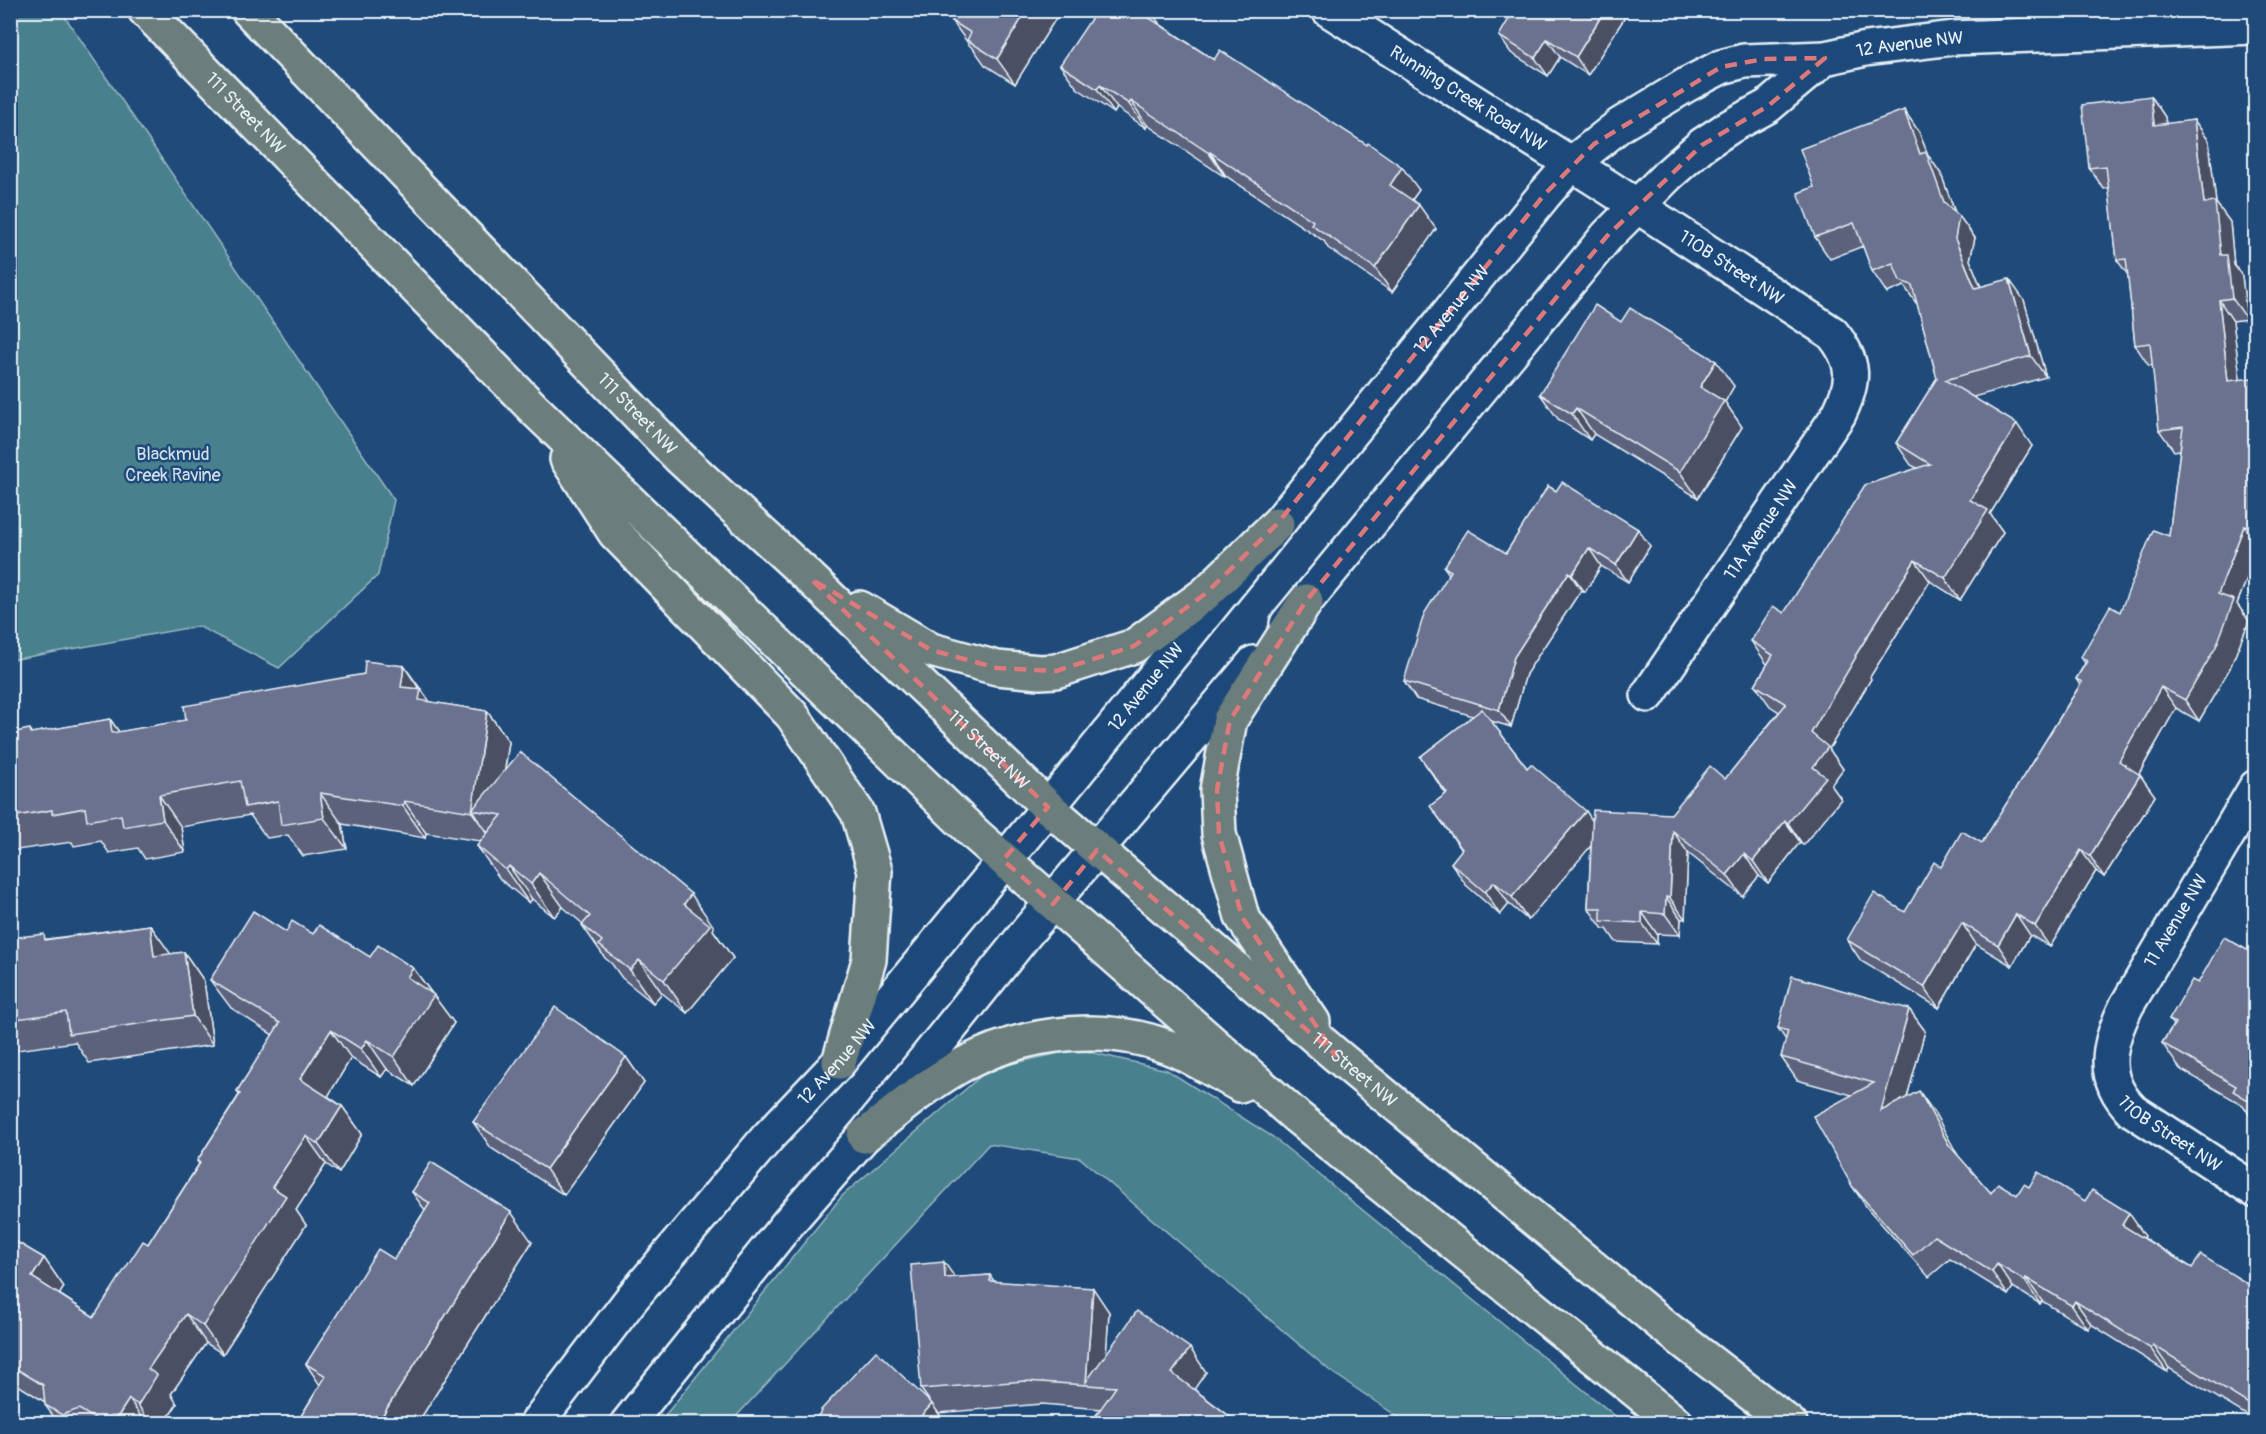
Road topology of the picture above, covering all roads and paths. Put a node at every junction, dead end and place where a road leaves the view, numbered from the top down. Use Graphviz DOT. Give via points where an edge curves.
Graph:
graph roads {
  1 [pos="145,10"];
  2 [pos="248,10"];
  3 [pos="1329,10"];
  4 [pos="1996,23"];
  5 [pos="2256,27"];
  6 [pos="1825,58"];
  7 [pos="1571,164"];
  8 [pos="1608,187"];
  9 [pos="1636,206"];
  10 [pos="1847,357"];
  11 [pos="535,410"];
  12 [pos="1277,524"];
  13 [pos="811,579"];
  14 [pos="1306,601"];
  15 [pos="1648,695"];
  16 [pos="2256,787"];
  17 [pos="1048,807"];
  18 [pos="1096,850"];
  19 [pos="1003,860"];
  20 [pos="1053,904"];
  21 [pos="1336,1056"];
  22 [pos="2109,1060"];
  23 [pos="839,1062"];
  24 [pos="1297,1117"];
  25 [pos="864,1136"];
  26 [pos="2256,1191"];
  27 [pos="536,1424"];
  28 [pos="627,1424"];
  29 [pos="1677,1424"];
  30 [pos="1790,1424"];
  1 -- 11 [label="main road, 111 Street NW"];
  2 -- 13 [label="main road, 111 Street NW" via="680,458"];
  3 -- 7 [label="street, Running Creek Road NW"];
  4 -- 5 [label="street, 12 Avenue NW"];
  4 -- 6 [label="street, 12 Avenue NW" via="1953,38"];
  6 -- 7 [label="street, 12 Avenue NW" via="1764,59 1721,67 1620,125"];
  6 -- 9 [label="street, 12 Avenue NW" via="1768,106 1702,145"];
  7 -- 8 [label="street, Running Creek Road NW"];
  7 -- 12 [label="street, 12 Avenue NW"];
  8 -- 9 [label="street, 110B Street NW"];
  9 -- 10 [label="street, 110B Street NW" via="1832,333"];
  9 -- 14 [label="street, 12 Avenue NW" via="1574,273"];
  10 -- 15 [label="street, 11A Avenue NW" via="1851,386 1839,414"];
  11 -- 19 [label="main road, 111 Street NW"];
  11 -- 23 [label="main road" via="615,533 792,715 858,813 875,871 869,960"];
  12 -- 13 [label="main road" via="1204,594 1134,646 1056,671 997,668 931,650"];
  12 -- 17 [label="street, 12 Avenue NW"];
  13 -- 17 [label="main road, 111 Street NW"];
  14 -- 18 [label="street, 12 Avenue NW"];
  14 -- 21 [label="main road" via="1230,720 1217,790 1219,834 1242,917"];
  16 -- 22 [label="street, 11 Avenue NW" via="2127,1005 2117,1024"];
  17 -- 18 [label="main road, 111 Street NW"];
  17 -- 19 [label="street, 12 Avenue NW"];
  18 -- 20 [label="street, 12 Avenue NW"];
  18 -- 21 [label="main road, 111 Street NW"];
  19 -- 20 [label="main road, 111 Street NW"];
  19 -- 23 [label="street, 12 Avenue NW"];
  20 -- 24 [label="main road, 111 Street NW"];
  20 -- 25 [label="street, 12 Avenue NW"];
  21 -- 30 [label="main road, 111 Street NW" via="1665,1327"];
  22 -- 26 [label="street, 110B Street NW" via="2112,1083 2119,1098 2132,1110"];
  23 -- 27 [label="street, 12 Avenue NW" via="767,1138 639,1290"];
  24 -- 25 [label="main road" via="1179,1052 1122,1036 1072,1033 1028,1039 963,1065"];
  24 -- 29 [label="main road, 111 Street NW"];
  25 -- 28 [label="street, 12 Avenue NW" via="789,1222"];
}
